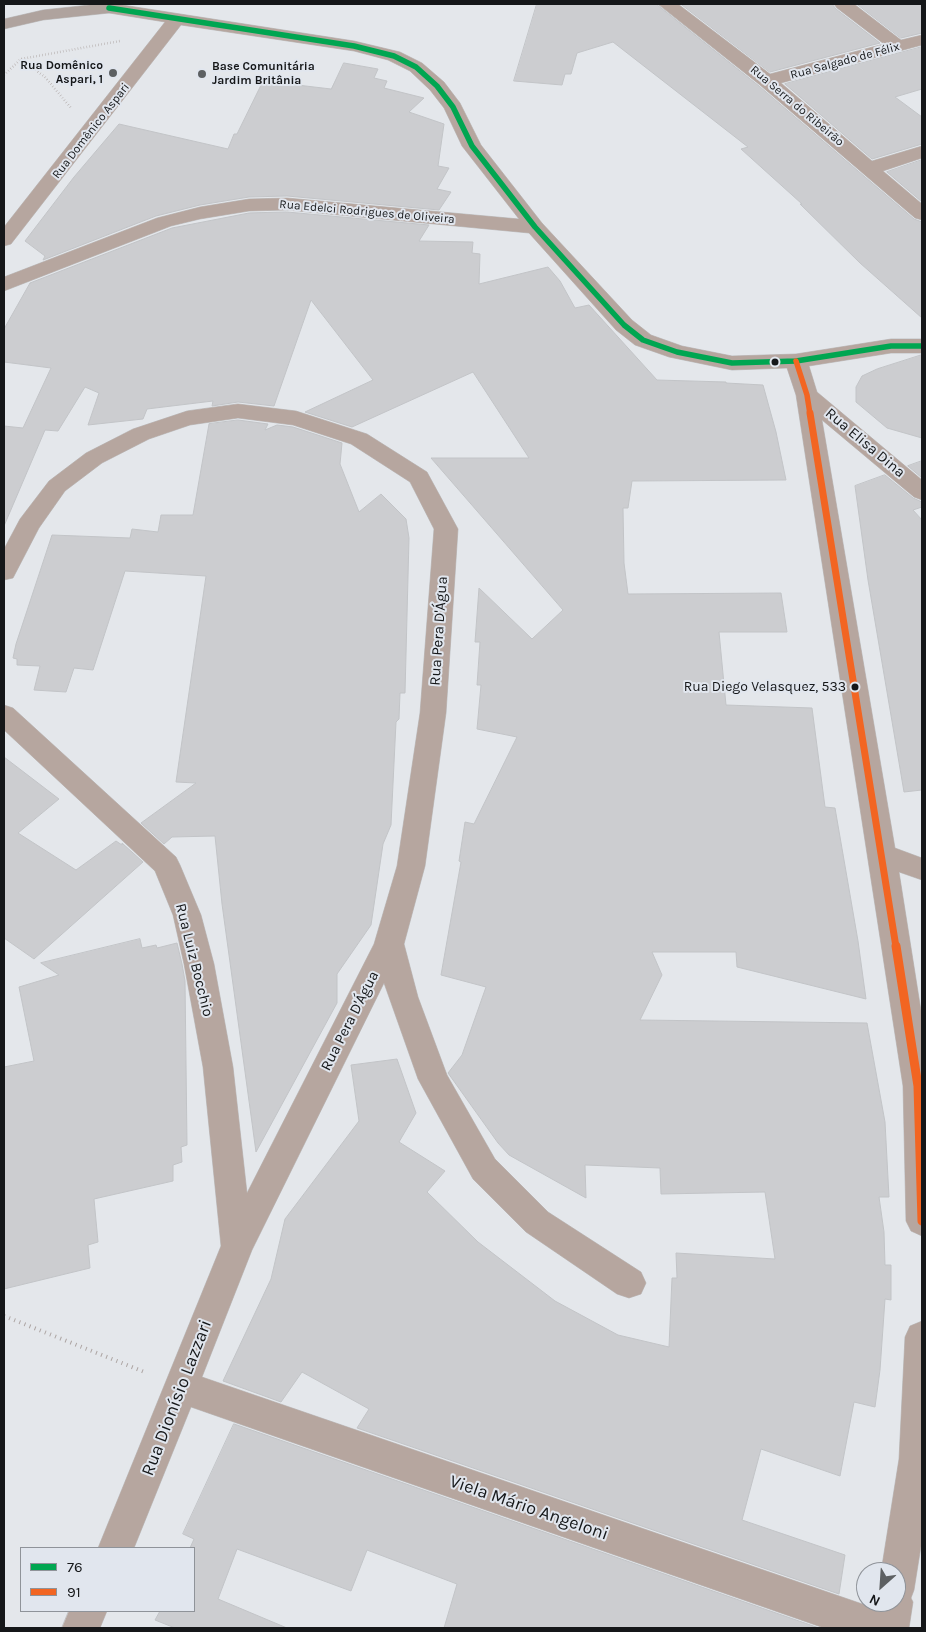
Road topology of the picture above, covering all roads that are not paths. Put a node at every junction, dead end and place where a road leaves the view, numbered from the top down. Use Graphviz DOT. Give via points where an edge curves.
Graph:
graph roads {
  1 [pos="667,4"];
  2 [pos="843,4"];
  3 [pos="105,6"];
  4 [pos="4,24"];
  5 [pos="171,27"];
  6 [pos="922,40"];
  7 [pos="899,47"];
  8 [pos="767,81"];
  9 [pos="922,152"];
  10 [pos="871,168"];
  11 [pos="922,214"];
  12 [pos="535,227"];
  13 [pos="4,240"];
  14 [pos="4,285"];
  15 [pos="922,346"];
  16 [pos="796,361"];
  17 [pos="807,395"];
  18 [pos="922,492"];
  19 [pos="4,572"];
  20 [pos="4,715"];
  21 [pos="882,855"];
  22 [pos="922,870"];
  23 [pos="388,944"];
  24 [pos="922,1221"];
  25 [pos="237,1246"];
  26 [pos="629,1283"];
  27 [pos="922,1337"];
  28 [pos="182,1387"];
  29 [pos="116,1547"];
  30 [pos="900,1562"];
  31 [pos="88,1612"];
  32 [pos="892,1612"];
  33 [pos="81,1628"];
  34 [pos="877,1628"];
  35 [pos="890,1628"];
  1 -- 8 [label="street, Rua Serra do Ribeirão"];
  2 -- 7 [label="street"];
  3 -- 4 [label="highway"];
  3 -- 5 [label="street"];
  5 -- 12 [label="street" via="354,46 394,56 416,67 437,86 453,107 472,146"];
  5 -- 13 [label="street, Rua Domênico Aspari"];
  6 -- 7 [label="street, Rua Salgado de Félix"];
  7 -- 8 [label="street, Rua Salgado de Félix"];
  8 -- 10 [label="street, Rua Serra do Ribeirão"];
  9 -- 10 [label="street"];
  10 -- 11 [label="street, Rua Serra do Ribeirão"];
  12 -- 14 [label="street, Rua Edelci Rodrigues de Oliveira" via="286,204 249,205 164,222"];
  12 -- 16 [label="street" via="624,325 643,340 677,352 732,363"];
  15 -- 16 [label="street" via="891,346"];
  16 -- 17 [label="street"];
  17 -- 18 [label="street, Rua Elisa Dina"];
  17 -- 21 [label="street"];
  19 -- 23 [label="street, Rua Pera D'Água" via="28,525 57,486 94,458 141,434 187,418 238,411 296,418 359,438 419,477 446,529 434,713 411,866"];
  20 -- 25 [label="street, Rua Luiz Bocchio" via="166,866 187,915 218,1066"];
  21 -- 22 [label="street"];
  21 -- 24 [label="street" via="918,1086"];
  23 -- 25 [label="street, Rua Pera D'Água"];
  23 -- 26 [label="street" via="403,997 433,1079 484,1169 537,1222"];
  25 -- 28 [label="street, Rua Dionísio Lazzari"];
  27 -- 30 [label="street" via="917,1459"];
  28 -- 29 [label="street, Rua Dionísio Lazzari"];
  28 -- 34 [label="street, Viela Mário Angeloni"];
  31 -- 33 [label="street"];
  32 -- 35 [label="street"];
}
